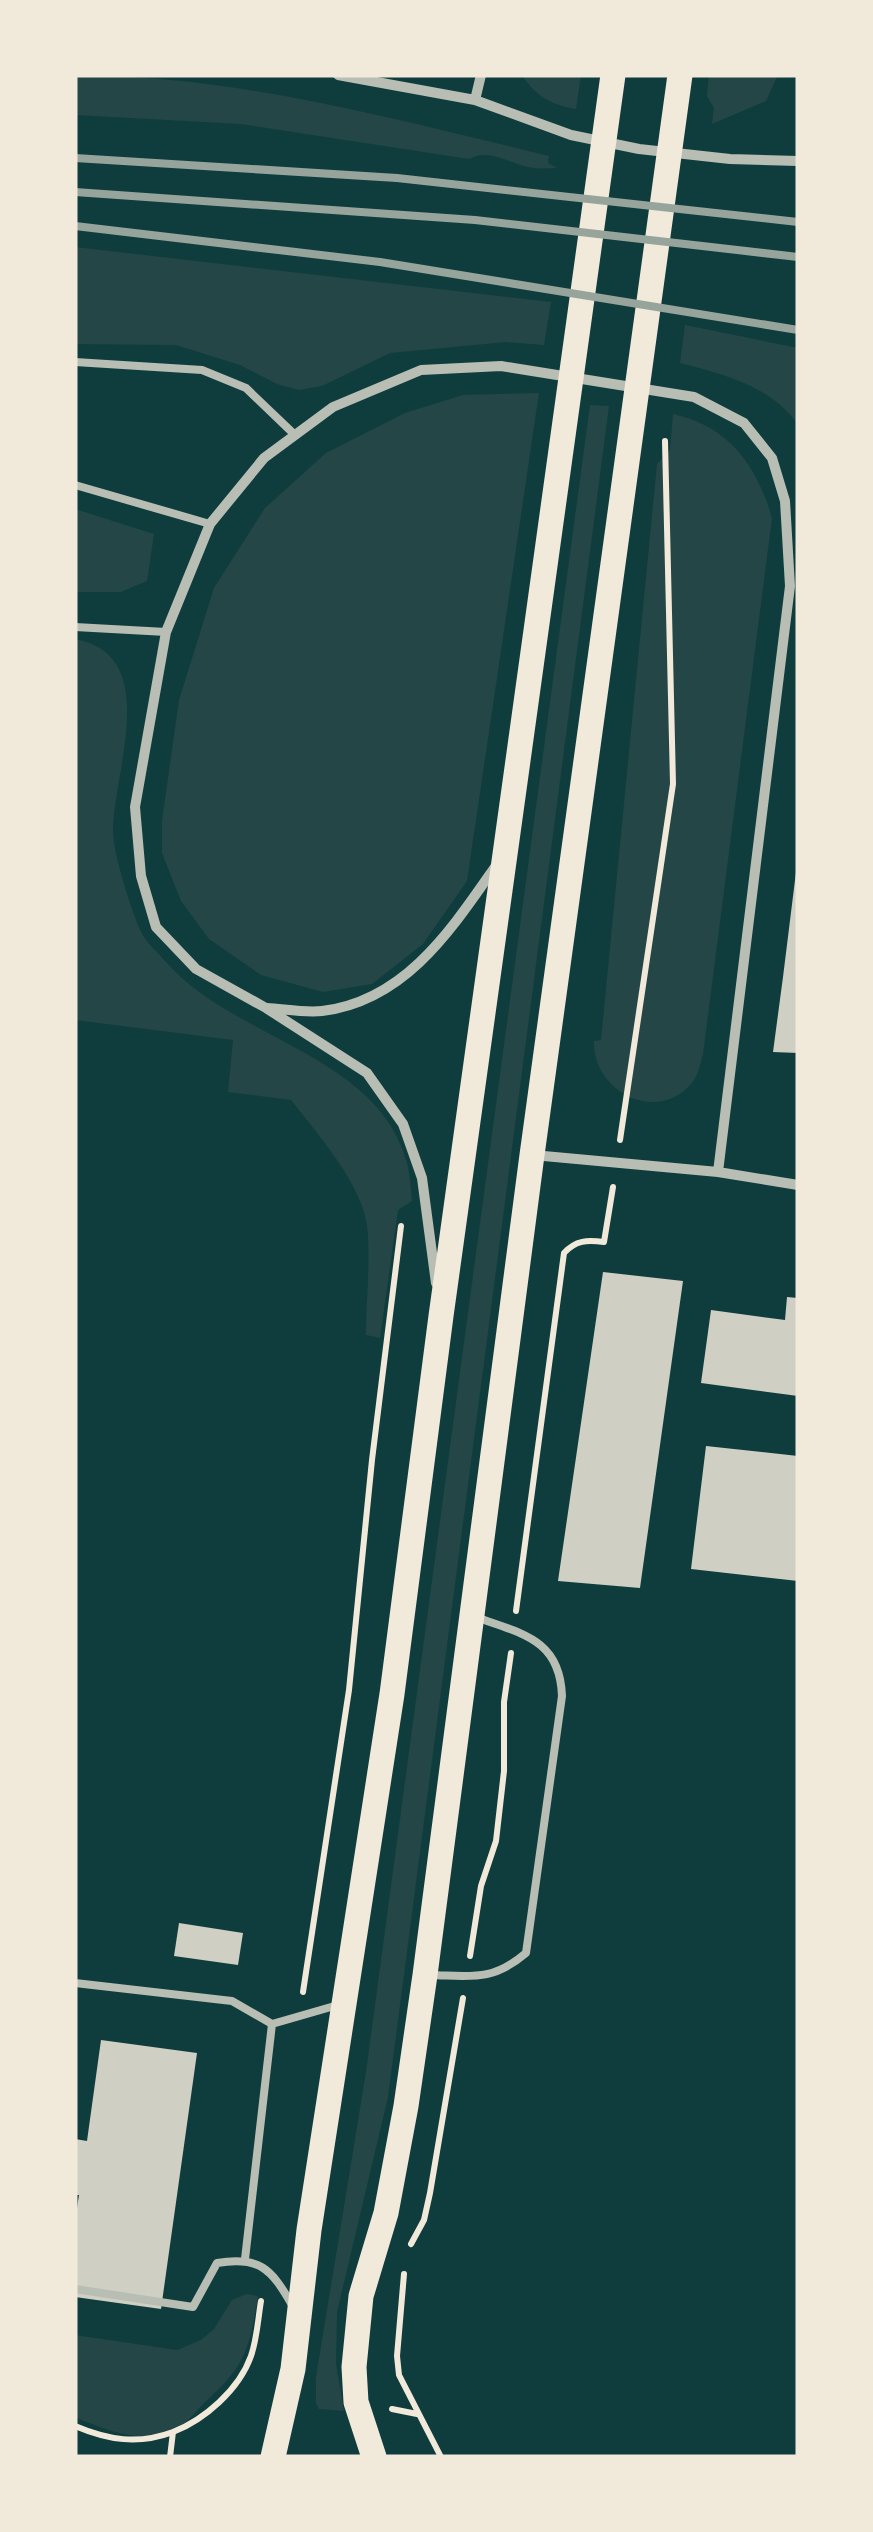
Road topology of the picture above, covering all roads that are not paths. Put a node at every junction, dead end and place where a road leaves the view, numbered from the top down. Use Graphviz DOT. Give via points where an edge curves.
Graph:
graph roads {
  1 [pos="338,75"];
  2 [pos="480,75"];
  3 [pos="613,75"];
  4 [pos="680,75"];
  5 [pos="475,100"];
  6 [pos="798,161"];
  7 [pos="75,362"];
  8 [pos="295,435"];
  9 [pos="75,485"];
  10 [pos="210,524"];
  11 [pos="75,626"];
  12 [pos="166,632"];
  13 [pos="507,851"];
  14 [pos="266,1008"];
  15 [pos="532,1155"];
  16 [pos="718,1172"];
  17 [pos="798,1185"];
  18 [pos="441,1316"];
  19 [pos="472,1616"];
  20 [pos="425,1975"];
  21 [pos="75,1983"];
  22 [pos="346,2002"];
  23 [pos="272,2024"];
  24 [pos="245,2259"];
  25 [pos="75,2289"];
  26 [pos="298,2318"];
  27 [pos="273,2457"];
  28 [pos="374,2457"];
  1 -- 5 [label="street"];
  2 -- 5 [label="street"];
  3 -- 13 [label="main road"];
  4 -- 15 [label="main road"];
  5 -- 6 [label="street" via="571,135 639,149"];
  7 -- 8 [label="lane" via="202,370 246,388"];
  8 -- 10 [label="street" via="264,458"];
  8 -- 16 [label="street" via="333,407 421,370 501,366 694,398 744,423 772,458 785,500 790,586"];
  9 -- 10 [label="lane"];
  10 -- 12 [label="street"];
  11 -- 12 [label="lane"];
  12 -- 14 [label="street" via="135,807 141,876 156,926 196,970"];
  13 -- 14 [label="street" via="418,966 370,998 320,1012"];
  13 -- 18 [label="main road"];
  14 -- 18 [label="street" via="367,1072 403,1124 422,1178"];
  15 -- 16 [label="street"];
  15 -- 19 [label="main road"];
  16 -- 17 [label="street"];
  18 -- 22 [label="main road"];
  19 -- 20 [label="main road"];
  19 -- 20 [label="lane" via="533,1638 551,1654 562,1696 526,1953 507,1970 485,1976"];
  20 -- 28 [label="main road" via="354,2367 356,2402"];
  21 -- 23 [label="lane" via="232,2001"];
  22 -- 23 [label="lane"];
  22 -- 26 [label="main road"];
  23 -- 24 [label="lane"];
  24 -- 25 [label="lane" via="217,2263 193,2307"];
  24 -- 26 [label="lane" via="266,2269"];
  26 -- 27 [label="main road"];
}
